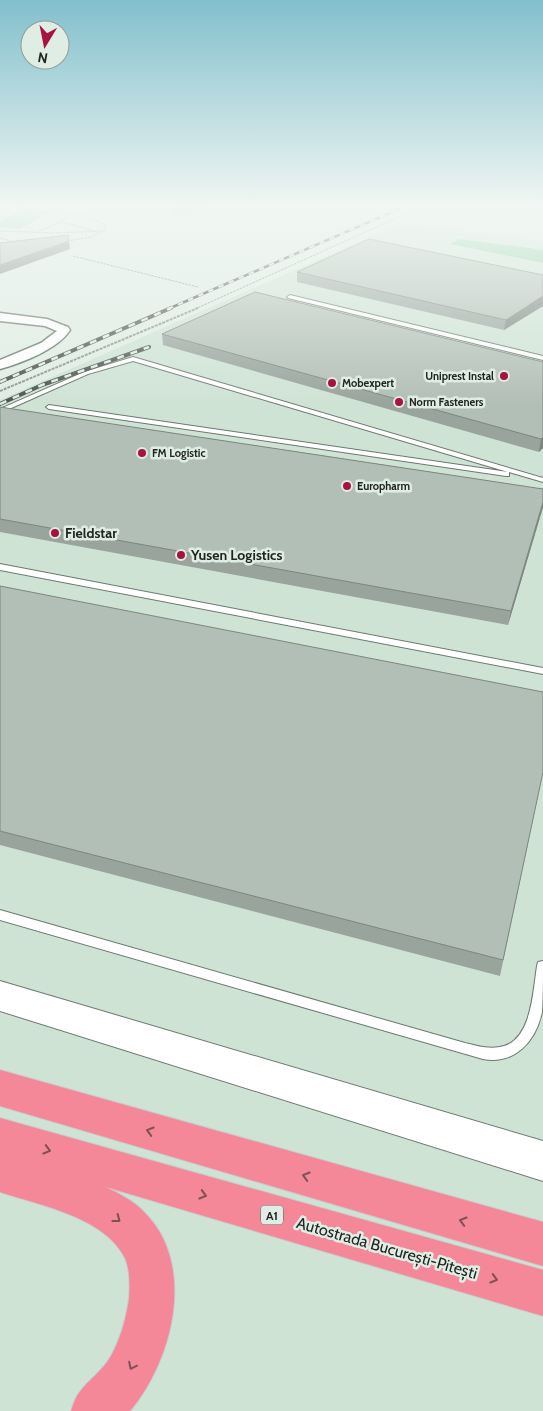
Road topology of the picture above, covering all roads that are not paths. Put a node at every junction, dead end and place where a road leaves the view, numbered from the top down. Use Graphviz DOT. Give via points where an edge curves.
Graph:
graph roads {
  1 [pos="290,297"];
  2 [pos="0,317"];
  3 [pos="543,358"];
  4 [pos="0,365"];
  5 [pos="49,407"];
  6 [pos="0,411"];
  7 [pos="542,480"];
  8 [pos="0,567"];
  9 [pos="543,671"];
  10 [pos="0,915"];
  11 [pos="543,966"];
  12 [pos="0,996"];
  13 [pos="0,1088"];
  14 [pos="0,1137"];
  15 [pos="543,1161"];
  16 [pos="0,1172"];
  17 [pos="543,1244"];
  18 [pos="543,1293"];
  19 [pos="96,1411"];
  1 -- 3 [label="lane"];
  2 -- 4 [label="street" via="47,323 64,330 54,342"];
  5 -- 7 [label="lane"];
  6 -- 7 [label="lane" via="86,373 133,358"];
  8 -- 9 [label="lane"];
  10 -- 11 [label="lane" via="489,1054 511,1052 525,1040 532,1027"];
  12 -- 15 [label="main road"];
  17 -- 13 [label="highway, one-way"];
  14 -- 18 [label="highway, Autostrada București-Pitești / A1, one-way"];
  16 -- 19 [label="highway, one-way" via="106,1210 129,1228 144,1250 153,1280 152,1309 142,1345 125,1380"];
}
